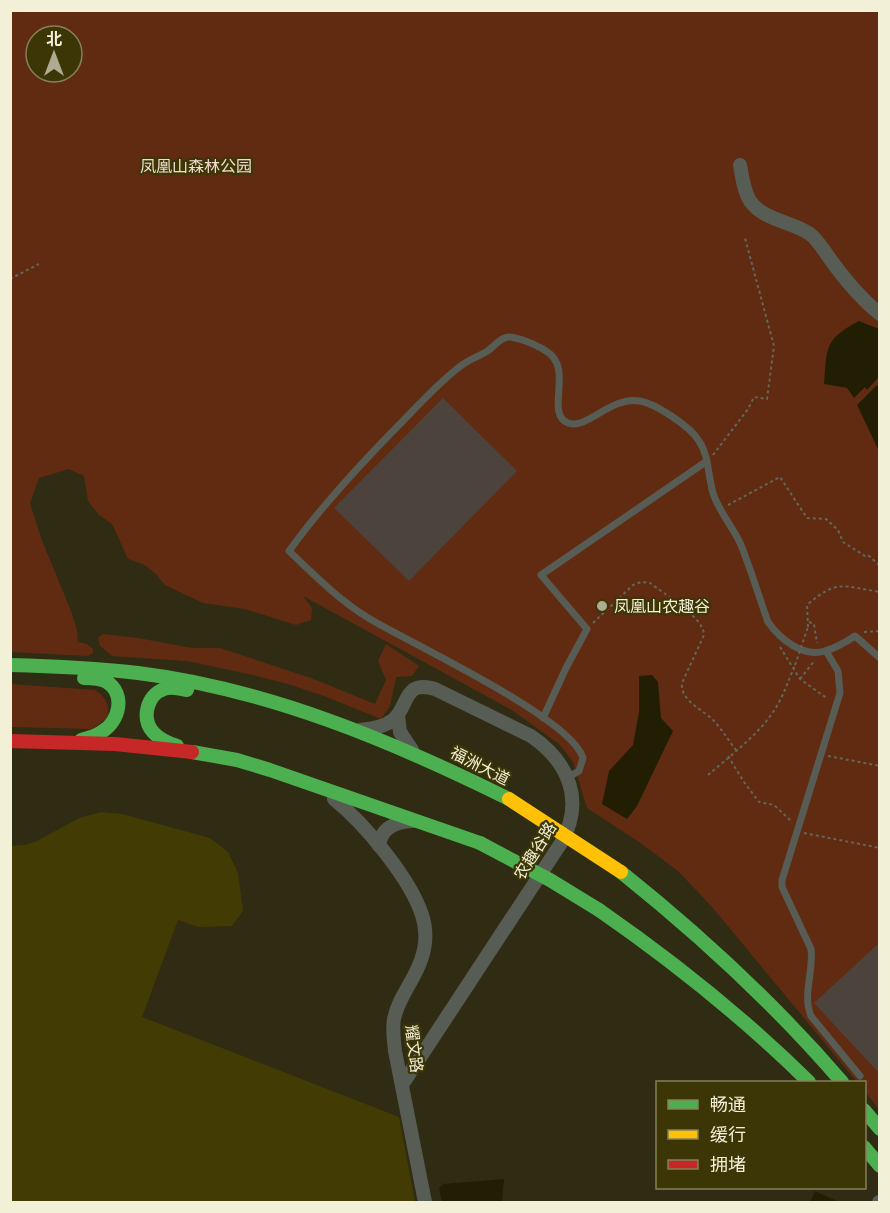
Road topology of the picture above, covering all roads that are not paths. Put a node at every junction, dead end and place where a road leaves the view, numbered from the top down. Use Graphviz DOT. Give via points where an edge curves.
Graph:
graph roads {
  1 [pos="740,165"];
  2 [pos="879,314"];
  3 [pos="706,461"];
  4 [pos="826,651"];
  5 [pos="879,658"];
  6 [pos="10,665"];
  7 [pos="10,675"];
  8 [pos="270,702"];
  9 [pos="398,715"];
  10 [pos="543,718"];
  11 [pos="355,730"];
  12 [pos="10,741"];
  13 [pos="75,742"];
  14 [pos="414,752"];
  15 [pos="197,753"];
  16 [pos="567,778"];
  17 [pos="320,787"];
  18 [pos="418,821"];
  19 [pos="379,846"];
  20 [pos="860,1076"];
  21 [pos="806,1081"];
  22 [pos="840,1081"];
  23 [pos="402,1084"];
  24 [pos="866,1113"];
  25 [pos="879,1129"];
  26 [pos="866,1150"];
  27 [pos="879,1166"];
  28 [pos="425,1203"];
  1 -- 2 [label="street" via="746,192 758,209 812,236 850,286"];
  3 -- 4 [label="lane" via="713,493 740,544 768,622 785,641 807,651"];
  3 -- 10 [label="lane" via="541,575 587,629"];
  3 -- 10 [label="lane" via="699,440 687,427 649,403 616,403 585,422 568,423 558,409 560,374 556,358 539,347 507,337 458,367 410,413 316,514 289,551 368,618 480,678"];
  4 -- 5 [label="lane" via="855,636"];
  4 -- 20 [label="lane" via="838,671 840,693 782,888 811,949 807,1007"];
  6 -- 8 [label="main road, 福洲大道" via="85,667 153,675"];
  7 -- 13 [label="main road" via="94,678 111,685 118,700 113,722 96,735"];
  8 -- 11 [label="main road, 福洲大道"];
  8 -- 15 [label="main road" via="173,688 159,690 147,706 149,727 158,738"];
  9 -- 11 [label="street" via="382,726"];
  9 -- 14 [label="street" via="403,740"];
  9 -- 16 [label="street, 农趣谷路" via="411,692 422,687 435,689 546,746"];
  10 -- 16 [label="lane" via="582,753 582,767"];
  11 -- 14 [label="main road, 福洲大道"];
  12 -- 13 [label="main road"];
  13 -- 15 [label="main road"];
  14 -- 22 [label="main road, 福洲大道, bridge" via="509,799 621,872 700,936 768,999"];
  15 -- 17 [label="main road" via="264,767"];
  16 -- 23 [label="street, 农趣谷路" via="573,801 568,832"];
  17 -- 18 [label="main road"];
  17 -- 19 [label="street, 耀文路" via="361,822"];
  18 -- 19 [label="street" via="390,826"];
  18 -- 21 [label="main road, bridge" via="480,843 599,910 744,1021"];
  19 -- 23 [label="street, 耀文路" via="416,901 425,930 422,959 394,1018"];
  23 -- 28 [label="street, 耀文路"];
  24 -- 25 [label="main road"];
  26 -- 27 [label="main road"];
}
